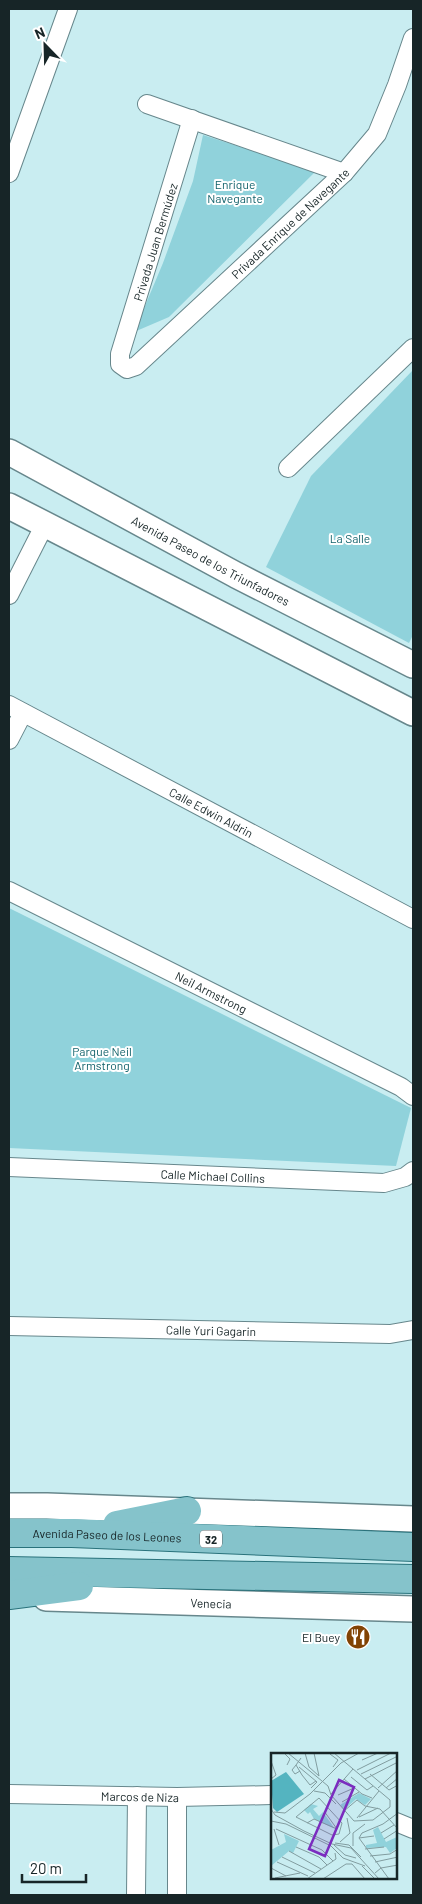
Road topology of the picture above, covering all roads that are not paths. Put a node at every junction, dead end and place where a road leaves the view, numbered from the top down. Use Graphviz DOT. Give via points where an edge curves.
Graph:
graph roads {
  1 [pos="68,9"];
  2 [pos="413,38"];
  3 [pos="147,104"];
  4 [pos="192,119"];
  5 [pos="9,173"];
  6 [pos="344,173"];
  7 [pos="413,348"];
  8 [pos="120,364"];
  9 [pos="9,452"];
  10 [pos="288,468"];
  11 [pos="9,506"];
  12 [pos="45,524"];
  13 [pos="9,594"];
  14 [pos="413,665"];
  15 [pos="16,709"];
  16 [pos="413,713"];
  17 [pos="9,740"];
  18 [pos="9,891"];
  19 [pos="413,919"];
  20 [pos="413,1096"];
  21 [pos="9,1166"];
  22 [pos="413,1171"];
  23 [pos="9,1326"];
  24 [pos="413,1330"];
  25 [pos="9,1506"];
  26 [pos="187,1511"];
  27 [pos="413,1519"];
  28 [pos="9,1525"];
  29 [pos="9,1533"];
  30 [pos="64,1533"];
  31 [pos="413,1547"];
  32 [pos="9,1571"];
  33 [pos="172,1574"];
  34 [pos="413,1579"];
  35 [pos="9,1596"];
  36 [pos="413,1609"];
  37 [pos="9,1794"];
  38 [pos="271,1795"];
  39 [pos="137,1796"];
  40 [pos="177,1797"];
  41 [pos="397,1822"];
  42 [pos="413,1828"];
  43 [pos="136,1895"];
  44 [pos="177,1895"];
  1 -- 5 [label="street"];
  2 -- 6 [label="street, Privada Enrique de Navegante" via="377,134"];
  3 -- 4 [label="street"];
  4 -- 6 [label="street"];
  4 -- 8 [label="street, Privada Juan Bermúdez" via="120,354"];
  6 -- 8 [label="street, Privada Enrique de Navegante" via="136,366 127,369"];
  7 -- 10 [label="street"];
  9 -- 14 [label="street, Avenida Paseo de los Triunfadores" via="236,575"];
  11 -- 12 [label="street"];
  12 -- 13 [label="street"];
  12 -- 16 [label="street"];
  15 -- 17 [label="street"];
  15 -- 19 [label="street, Calle Edwin Aldrin"];
  18 -- 20 [label="street, Neil Armstrong" via="401,1087"];
  21 -- 22 [label="street, Calle Michael Collins" via="384,1183"];
  23 -- 24 [label="street, Calle Yuri Gagarin" via="390,1334"];
  25 -- 26 [label="street"];
  26 -- 27 [label="street"];
  26 -- 30 [label="main road"];
  28 -- 30 [label="main road"];
  29 -- 30 [label="main road, Avenida Paseo de los Leones / 32"];
  30 -- 31 [label="main road, Avenida Paseo de los Leones / 32"];
  32 -- 33 [label="main road"];
  33 -- 34 [label="main road"];
  33 -- 35 [label="main road"];
  35 -- 36 [label="street, Venecia"];
  37 -- 39 [label="street, Marcos de Niza"];
  38 -- 40 [label="street, Marcos de Niza"];
  39 -- 40 [label="street, Marcos de Niza"];
  39 -- 43 [label="street"];
  40 -- 44 [label="street"];
  41 -- 42 [label="street"];
}
